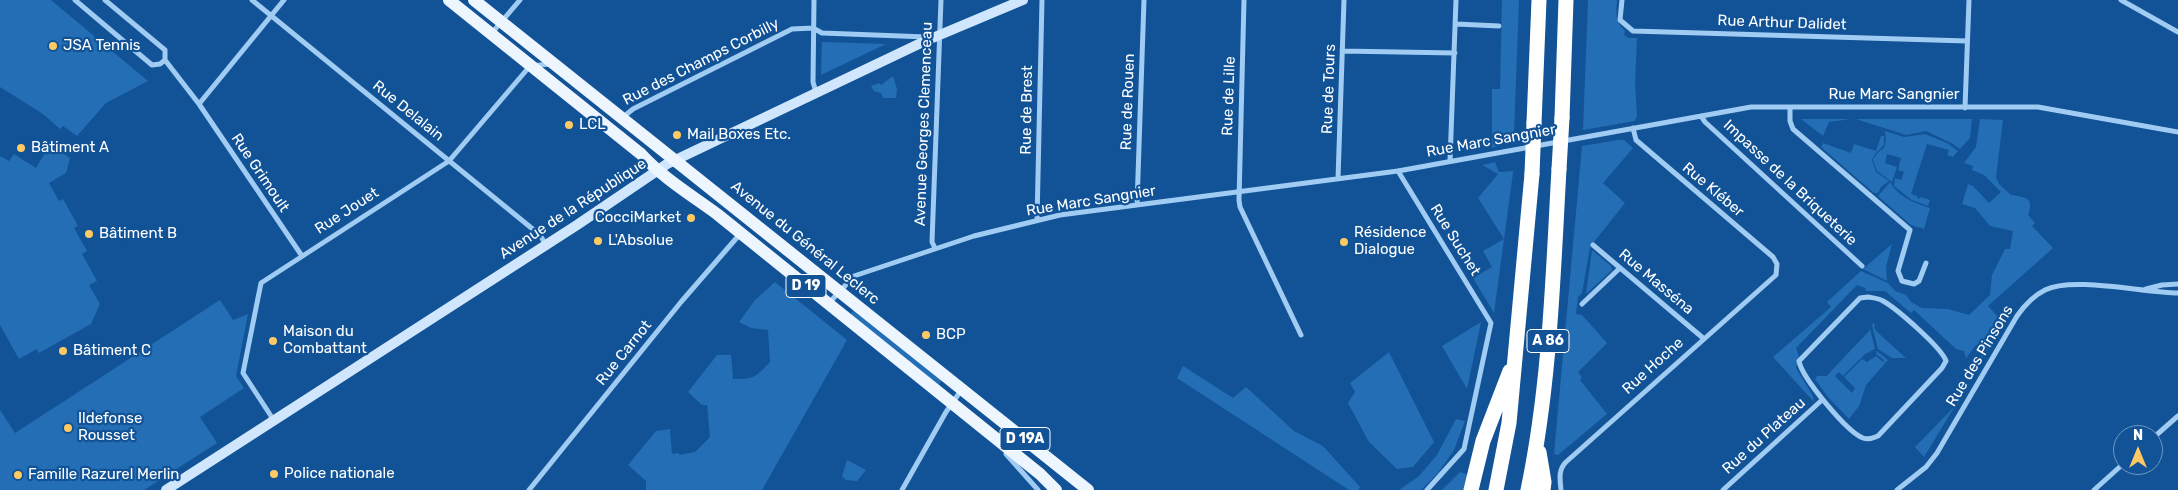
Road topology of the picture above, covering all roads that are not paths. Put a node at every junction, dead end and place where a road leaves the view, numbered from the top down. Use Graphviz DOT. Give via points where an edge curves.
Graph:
graph roads {
  1 [pos="75,0"];
  2 [pos="105,0"];
  3 [pos="252,0"];
  4 [pos="284,0"];
  5 [pos="448,0"];
  6 [pos="474,0"];
  7 [pos="520,0"];
  8 [pos="814,0"];
  9 [pos="941,0"];
  10 [pos="1023,0"];
  11 [pos="1042,0"];
  12 [pos="1144,0"];
  13 [pos="1244,0"];
  14 [pos="1344,0"];
  15 [pos="1456,0"];
  16 [pos="1539,0"];
  17 [pos="1566,0"];
  18 [pos="1622,0"];
  19 [pos="1969,0"];
  20 [pos="2121,0"];
  21 [pos="271,16"];
  22 [pos="501,22"];
  23 [pos="1456,24"];
  24 [pos="1499,26"];
  25 [pos="813,28"];
  26 [pos="2178,32"];
  27 [pos="490,34"];
  28 [pos="940,34"];
  29 [pos="1967,41"];
  30 [pos="1342,51"];
  31 [pos="1455,53"];
  32 [pos="165,60"];
  33 [pos="554,64"];
  34 [pos="530,66"];
  35 [pos="816,92"];
  36 [pos="199,104"];
  37 [pos="1790,108"];
  38 [pos="1965,108"];
  39 [pos="1701,116"];
  40 [pos="622,118"];
  41 [pos="1633,128"];
  42 [pos="2178,132"];
  43 [pos="676,160"];
  44 [pos="449,161"];
  45 [pos="1450,161"];
  46 [pos="657,171"];
  47 [pos="1398,171"];
  48 [pos="1338,179"];
  49 [pos="1239,193"];
  50 [pos="1137,205"];
  51 [pos="1037,220"];
  52 [pos="759,227"];
  53 [pos="740,234"];
  54 [pos="546,244"];
  55 [pos="1593,245"];
  56 [pos="935,248"];
  57 [pos="302,256"];
  58 [pos="1926,263"];
  59 [pos="1862,266"];
  60 [pos="1620,268"];
  61 [pos="1778,269"];
  62 [pos="2178,284"];
  63 [pos="2143,289"];
  64 [pos="839,290"];
  65 [pos="2178,293"];
  66 [pos="828,304"];
  67 [pos="1582,304"];
  68 [pos="1301,335"];
  69 [pos="1703,338"];
  70 [pos="1516,356"];
  71 [pos="962,389"];
  72 [pos="1822,400"];
  73 [pos="952,404"];
  74 [pos="1493,411"];
  75 [pos="2178,416"];
  76 [pos="272,423"];
  77 [pos="2163,429"];
  78 [pos="990,434"];
  79 [pos="1538,443"];
  80 [pos="2113,473"];
  81 [pos="166,490"];
  82 [pos="529,490"];
  83 [pos="902,490"];
  84 [pos="1038,490"];
  85 [pos="1056,490"];
  86 [pos="1088,490"];
  87 [pos="1427,490"];
  88 [pos="1472,490"];
  89 [pos="1478,490"];
  90 [pos="1496,490"];
  91 [pos="1528,490"];
  92 [pos="1543,490"];
  93 [pos="1561,490"];
  94 [pos="1723,490"];
  95 [pos="1897,490"];
  96 [pos="2094,490"];
  1 -- 32 [label="street" via="152,65"];
  2 -- 32 [label="street, Rue Grimoult" via="165,50"];
  3 -- 21 [label="street, Rue Delalain"];
  4 -- 21 [label="street"];
  5 -- 27 [label="main road, D 19"];
  6 -- 22 [label="main road, Avenue du Général Leclerc / D 19"];
  7 -- 22 [label="street"];
  8 -- 25 [label="street"];
  9 -- 28 [label="street, Avenue Georges Clemenceau"];
  10 -- 28 [label="main road, Avenue de la République"];
  11 -- 51 [label="street, Rue de Brest"];
  12 -- 50 [label="street, Rue de Rouen"];
  13 -- 49 [label="street, Rue de Lille"];
  14 -- 30 [label="street, Rue de Tours"];
  15 -- 23 [label="street"];
  16 -- 70 [label="highway, A 86, bridge" via="1532,174"];
  17 -- 79 [label="highway, A 86, bridge" via="1546,376"];
  18 -- 29 [label="street, Rue Arthur Dalidet" via="1620,20 1633,31"];
  19 -- 29 [label="street"];
  20 -- 26 [label="street"];
  21 -- 36 [label="street"];
  21 -- 44 [label="street, Rue Delalain"];
  22 -- 27 [label="street"];
  22 -- 33 [label="main road, Avenue du Général Leclerc / D 19"];
  23 -- 24 [label="street"];
  23 -- 31 [label="street"];
  25 -- 28 [label="street, Rue des Champs Corbilly" via="822,33 923,38"];
  25 -- 35 [label="street" via="813,82"];
  25 -- 40 [label="street, Rue des Champs Corbilly" via="792,29 633,109"];
  27 -- 34 [label="main road, D 19"];
  28 -- 35 [label="main road, Avenue de la République"];
  28 -- 56 [label="street, Avenue Georges Clemenceau" via="932,242"];
  29 -- 38 [label="street"];
  30 -- 31 [label="street"];
  30 -- 48 [label="street, Rue de Tours"];
  31 -- 45 [label="street"];
  32 -- 36 [label="street, Rue Grimoult"];
  33 -- 34 [label="street"];
  33 -- 40 [label="main road, Avenue du Général Leclerc / D 19"];
  34 -- 44 [label="street, Rue Jouet"];
  34 -- 46 [label="main road, D 19" via="642,154"];
  35 -- 43 [label="main road, Avenue de la République"];
  36 -- 57 [label="street, Rue Grimoult"];
  37 -- 38 [label="street, Rue Marc Sangnier"];
  37 -- 39 [label="street, Rue Marc Sangnier" via="1751,107"];
  37 -- 58 [label="street" via="1793,129 1910,230 1898,271 1902,281 1914,284 1919,281"];
  38 -- 42 [label="street, Rue Marc Sangnier" via="2038,107"];
  39 -- 41 [label="street, Rue Marc Sangnier"];
  39 -- 59 [label="street, Impasse de la Briqueterie"];
  40 -- 43 [label="main road, Avenue du Général Leclerc / D 19"];
  41 -- 45 [label="street, Rue Marc Sangnier"];
  41 -- 61 [label="street, Rue Kléber" via="1636,140 1774,258"];
  43 -- 46 [label="main road, Avenue de la République"];
  43 -- 52 [label="main road, Avenue du Général Leclerc / D 19"];
  44 -- 54 [label="street, Rue Delalain" via="540,235"];
  44 -- 57 [label="street, Rue Jouet"];
  45 -- 47 [label="street, Rue Marc Sangnier"];
  46 -- 53 [label="main road, D 19"];
  46 -- 54 [label="main road, Avenue de la République"];
  47 -- 48 [label="street, Rue Marc Sangnier"];
  47 -- 87 [label="street, Rue Suchet" via="1491,323 1464,449"];
  48 -- 49 [label="street, Rue Marc Sangnier"];
  49 -- 50 [label="street, Rue Marc Sangnier"];
  49 -- 68 [label="street, Rue de Lille" via="1240,206"];
  50 -- 51 [label="street, Rue Marc Sangnier"];
  51 -- 56 [label="street, Rue Marc Sangnier"];
  52 -- 53 [label="main road" via="747,228"];
  52 -- 64 [label="main road, Avenue du Général Leclerc / D 19"];
  53 -- 66 [label="main road, D 19"];
  53 -- 82 [label="street, Rue Carnot"];
  54 -- 76 [label="main road, Avenue de la République"];
  55 -- 60 [label="street, Rue Masséna"];
  56 -- 64 [label="street, Rue Marc Sangnier" via="854,276"];
  57 -- 76 [label="street, Rue Jouet" via="261,283 242,373 271,416"];
  60 -- 67 [label="street"];
  60 -- 69 [label="street, Rue Masséna"];
  61 -- 69 [label="street, Rue Hoche" via="1776,275"];
  62 -- 63 [label="street, Rue des Pinsons"];
  63 -- 65 [label="street, Rue des Pinsons"];
  63 -- 95 [label="street, Rue des Pinsons" via="2059,286 2045,290 2026,304 1937,453 1926,467"];
  64 -- 66 [label="street, Rue Marc Sangnier"];
  64 -- 71 [label="main road, Avenue du Général Leclerc / D 19"];
  66 -- 73 [label="main road, D 19"];
  69 -- 93 [label="street, Rue Hoche" via="1561,467"];
  70 -- 74 [label="highway"];
  70 -- 90 [label="highway, A 86" via="1509,423"];
  71 -- 73 [label="street"];
  71 -- 86 [label="main road, Avenue du Général Leclerc / D 19A"];
  72 -- 72 [label="street, Rue du Plateau" via="1855,433 1870,439 1878,436 1946,361 1931,342 1885,302 1878,298 1860,298 1799,361"];
  72 -- 94 [label="street, Rue du Plateau"];
  73 -- 78 [label="main road, D 19"];
  73 -- 83 [label="street"];
  74 -- 88 [label="highway"];
  74 -- 89 [label="highway"];
  75 -- 77 [label="street"];
  76 -- 81 [label="main road, Avenue de la République"];
  78 -- 84 [label="street"];
  78 -- 85 [label="main road"];
  79 -- 91 [label="highway, A 86"];
  79 -- 92 [label="highway"];
  80 -- 96 [label="street"];
}
